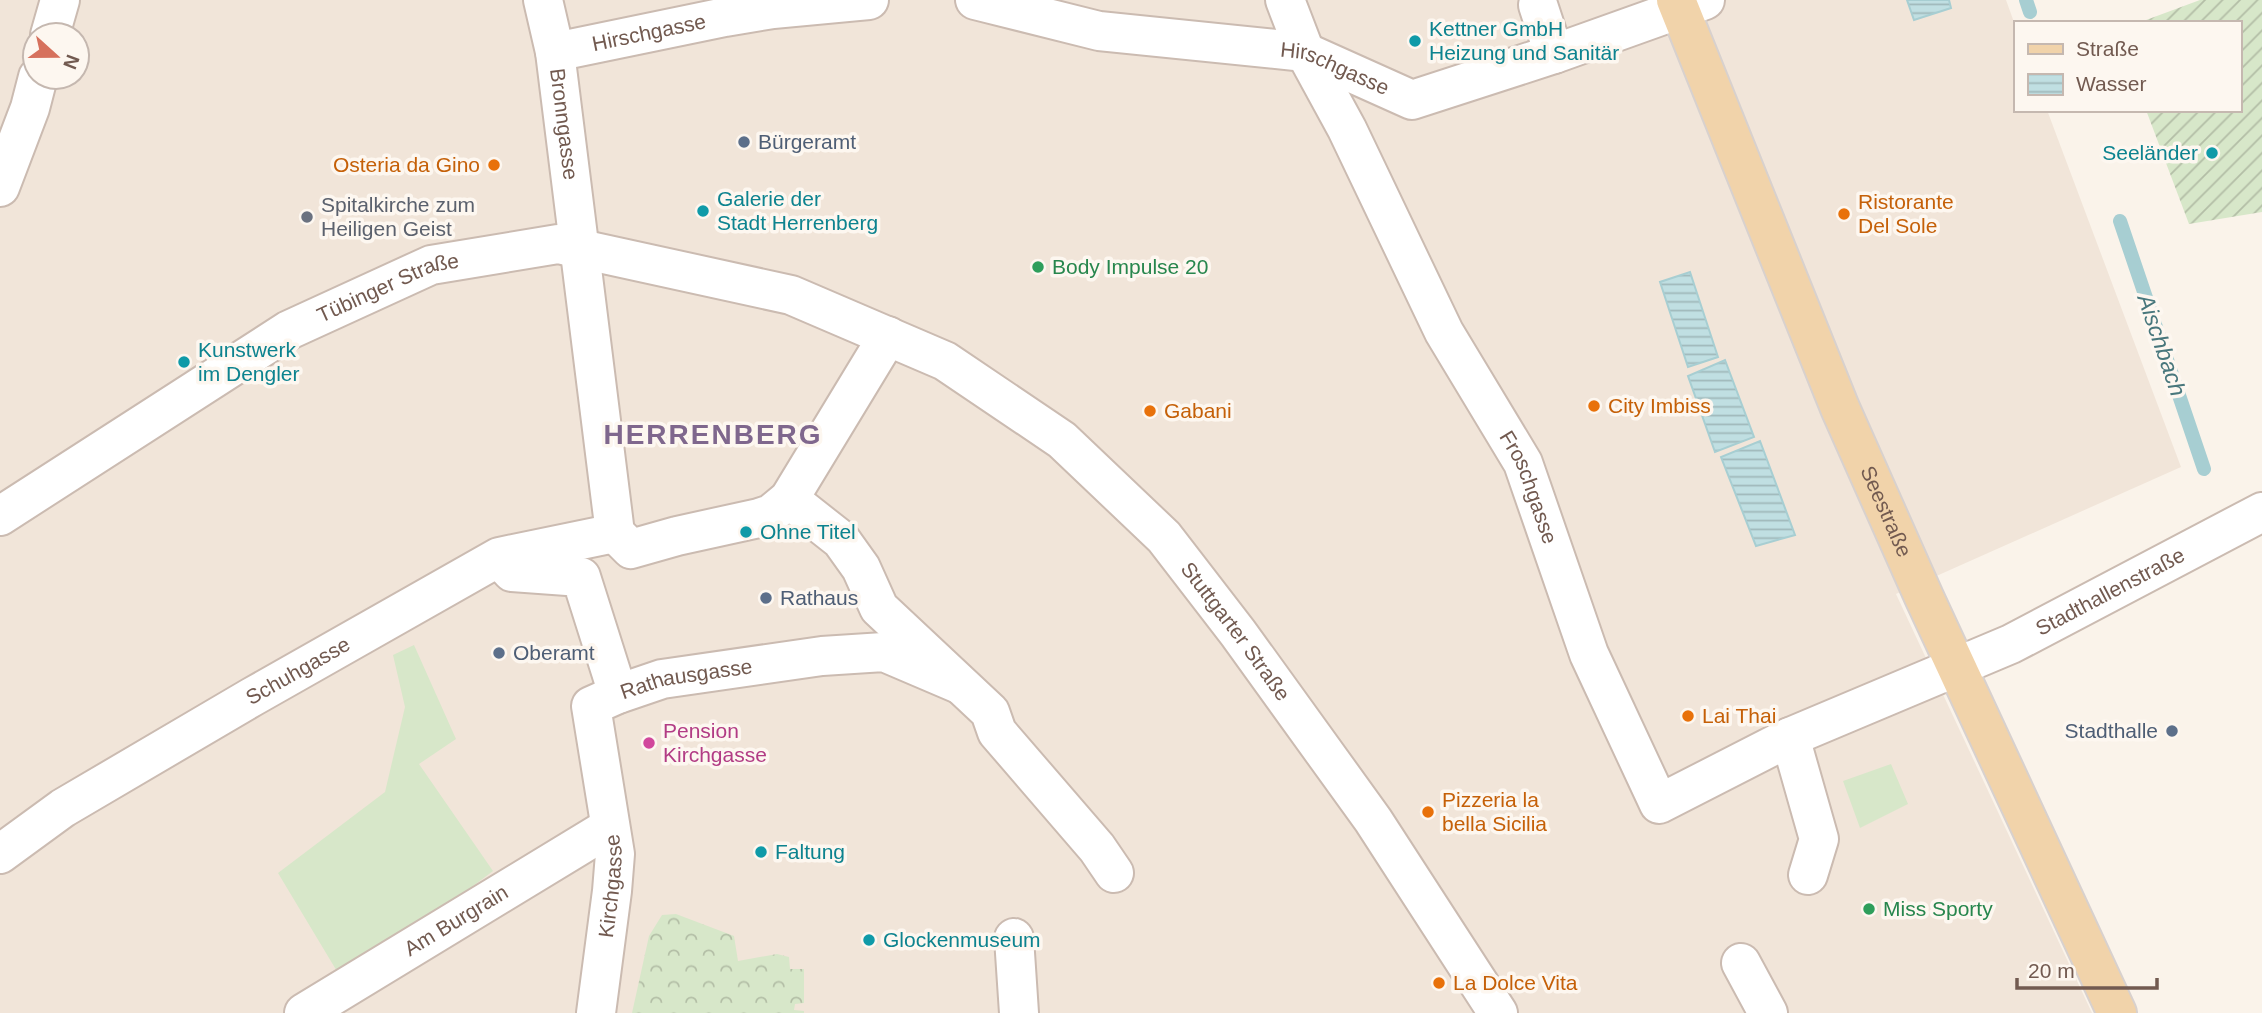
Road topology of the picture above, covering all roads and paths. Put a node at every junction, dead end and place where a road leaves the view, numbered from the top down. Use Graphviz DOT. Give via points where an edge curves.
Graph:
graph roads {
  1 [pos="60,0"];
  2 [pos="543,0"];
  3 [pos="869,0"];
  4 [pos="975,0"];
  5 [pos="1285,0"];
  6 [pos="1687,3"];
  7 [pos="1538,5"];
  8 [pos="54,21"];
  9 [pos="555,52"];
  10 [pos="1305,52"];
  11 [pos="1554,54"];
  12 [pos="34,91"];
  13 [pos="0,187"];
  14 [pos="579,248"];
  15 [pos="888,336"];
  16 [pos="789,499"];
  17 [pos="2262,512"];
  18 [pos="0,516"];
  19 [pos="615,533"];
  20 [pos="499,557"];
  21 [pos="1957,668"];
  22 [pos="959,684"];
  23 [pos="605,700"];
  24 [pos="1790,737"];
  25 [pos="610,827"];
  26 [pos="0,855"];
  27 [pos="1114,873"];
  28 [pos="1808,875"];
  29 [pos="1014,938"];
  30 [pos="1741,963"];
  31 [pos="304,1013"];
  32 [pos="596,1013"];
  33 [pos="1019,1013"];
  34 [pos="1498,1013"];
  35 [pos="1768,1013"];
  36 [pos="2117,1013"];
  1 -- 8 [label="street"];
  2 -- 9 [label="street, Bronngasse"];
  3 -- 9 [label="street, Hirschgasse" via="725,17"];
  4 -- 10 [label="street, Hirschgasse" via="1099,31"];
  5 -- 10 [label="street"];
  6 -- 11 [label="street, Hirschgasse"];
  6 -- 21 [label="main road, Seestraße" via="1840,408"];
  7 -- 11 [label="street"];
  9 -- 14 [label="street, Bronngasse"];
  10 -- 11 [label="street, Hirschgasse" via="1412,100"];
  10 -- 24 [label="street, Froschgasse" via="1444,332 1522,463 1589,654 1660,804"];
  12 -- 13 [label="street"];
  14 -- 15 [label="street, Tübinger Straße" via="791,295"];
  14 -- 18 [label="street, Tübinger Straße" via="558,244 431,265 289,330"];
  14 -- 19 [label="street, Bronngasse"];
  15 -- 16 [label="street"];
  15 -- 34 [label="street, Stuttgarter Straße" via="945,360 1062,440 1164,537 1373,821"];
  16 -- 19 [label="street" via="771,514 631,549"];
  16 -- 22 [label="street, Rathausgasse" via="841,540 880,608"];
  17 -- 21 [label="street, Stadthallenstraße"];
  19 -- 20 [label="street, Schuhgasse"];
  20 -- 23 [label="street, Rathausgasse" via="512,572 581,577"];
  20 -- 26 [label="street, Schuhgasse" via="63,808"];
  21 -- 24 [label="street, Stadthallenstraße"];
  21 -- 36 [label="main road, Seestraße"];
  22 -- 23 [label="street, Rathausgasse" via="884,652 822,656 662,679"];
  22 -- 27 [label="street, Rathausgasse" via="990,712 997,732"];
  23 -- 25 [label="street, Kirchgasse"];
  24 -- 28 [label="street" via="1819,839"];
  25 -- 31 [label="street, Am Burgrain"];
  25 -- 32 [label="street, Kirchgasse" via="615,854"];
  29 -- 33 [label="street"];
  30 -- 35 [label="street"];
}
